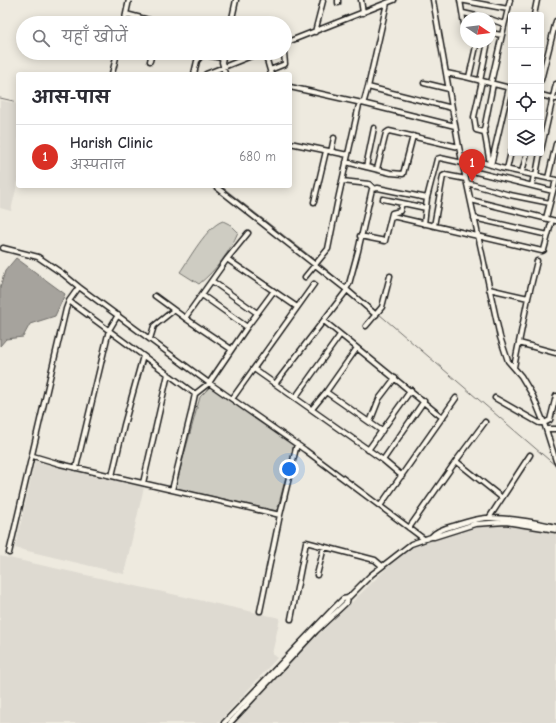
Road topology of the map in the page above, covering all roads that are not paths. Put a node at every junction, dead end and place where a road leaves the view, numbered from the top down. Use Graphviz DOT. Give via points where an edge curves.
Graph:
graph roads {
  1 [pos="129,0"];
  2 [pos="236,0"];
  3 [pos="362,0"];
  4 [pos="394,0"];
  5 [pos="433,0"];
  6 [pos="460,0"];
  7 [pos="510,0"];
  8 [pos="538,0"];
  9 [pos="323,1"];
  10 [pos="387,3"];
  11 [pos="508,9"];
  12 [pos="463,12"];
  13 [pos="508,12"];
  14 [pos="535,12"];
  15 [pos="363,13"];
  16 [pos="126,14"];
  17 [pos="133,16"];
  18 [pos="233,16"];
  19 [pos="508,17"];
  20 [pos="556,21"];
  21 [pos="496,22"];
  22 [pos="504,24"];
  23 [pos="315,32"];
  24 [pos="496,34"];
  25 [pos="502,35"];
  26 [pos="292,40"];
  27 [pos="476,48"];
  28 [pos="487,48"];
  29 [pos="115,60"];
  30 [pos="198,60"];
  31 [pos="223,60"];
  32 [pos="241,60"];
  33 [pos="267,60"];
  34 [pos="285,60"];
  35 [pos="223,67"];
  36 [pos="544,68"];
  37 [pos="112,72"];
  38 [pos="194,72"];
  39 [pos="211,72"];
  40 [pos="224,72"];
  41 [pos="271,72"];
  42 [pos="446,73"];
  43 [pos="469,77"];
  44 [pos="481,81"];
  45 [pos="424,83"];
  46 [pos="492,84"];
  47 [pos="556,84"];
  48 [pos="292,87"];
  49 [pos="368,87"];
  50 [pos="508,88"];
  51 [pos="449,89"];
  52 [pos="508,96"];
  53 [pos="544,96"];
  54 [pos="554,98"];
  55 [pos="362,103"];
  56 [pos="452,108"];
  57 [pos="455,126"];
  58 [pos="374,128"];
  59 [pos="484,132"];
  60 [pos="412,136"];
  61 [pos="334,138"];
  62 [pos="544,140"];
  63 [pos="292,143"];
  64 [pos="556,144"];
  65 [pos="459,147"];
  66 [pos="328,152"];
  67 [pos="348,155"];
  68 [pos="462,156"];
  69 [pos="510,156"];
  70 [pos="526,156"];
  71 [pos="540,156"];
  72 [pos="346,162"];
  73 [pos="463,163"];
  74 [pos="490,165"];
  75 [pos="366,167"];
  76 [pos="377,169"];
  77 [pos="464,169"];
  78 [pos="507,169"];
  79 [pos="522,172"];
  80 [pos="535,175"];
  81 [pos="548,178"];
  82 [pos="342,181"];
  83 [pos="467,181"];
  84 [pos="532,186"];
  85 [pos="218,188"];
  86 [pos="373,188"];
  87 [pos="553,191"];
  88 [pos="427,198"];
  89 [pos="383,199"];
  90 [pos="470,200"];
  91 [pos="314,202"];
  92 [pos="402,203"];
  93 [pos="550,203"];
  94 [pos="426,208"];
  95 [pos="392,216"];
  96 [pos="474,218"];
  97 [pos="546,218"];
  98 [pos="554,220"];
  99 [pos="424,224"];
  100 [pos="434,226"];
  101 [pos="248,233"];
  102 [pos="548,235"];
  103 [pos="360,236"];
  104 [pos="478,236"];
  105 [pos="3,248"];
  106 [pos="227,259"];
  107 [pos="537,261"];
  108 [pos="317,263"];
  109 [pos="390,276"];
  110 [pos="305,277"];
  111 [pos="212,281"];
  112 [pos="314,284"];
  113 [pos="79,287"];
  114 [pos="347,288"];
  115 [pos="489,289"];
  116 [pos="273,292"];
  117 [pos="202,295"];
  118 [pos="155,296"];
  119 [pos="528,298"];
  120 [pos="69,302"];
  121 [pos="297,308"];
  122 [pos="174,310"];
  123 [pos="257,313"];
  124 [pos="377,313"];
  125 [pos="118,315"];
  126 [pos="185,318"];
  127 [pos="324,321"];
  128 [pos="366,326"];
  129 [pos="247,327"];
  130 [pos="109,330"];
  131 [pos="340,335"];
  132 [pos="150,339"];
  133 [pos="519,343"];
  134 [pos="357,348"];
  135 [pos="231,349"];
  136 [pos="556,352"];
  137 [pos="143,356"];
  138 [pos="514,367"];
  139 [pos="254,369"];
  140 [pos="168,374"];
  141 [pos="395,378"];
  142 [pos="209,383"];
  143 [pos="275,384"];
  144 [pos="411,390"];
  145 [pos="326,392"];
  146 [pos="195,394"];
  147 [pos="556,396"];
  148 [pos="295,398"];
  149 [pos="456,398"];
  150 [pos="495,398"];
  151 [pos="232,399"];
  152 [pos="424,401"];
  153 [pos="312,409"];
  154 [pos="443,418"];
  155 [pos="370,422"];
  156 [pos="485,422"];
  157 [pos="544,423"];
  158 [pos="546,429"];
  159 [pos="556,429"];
  160 [pos="382,431"];
  161 [pos="298,444"];
  162 [pos="368,450"];
  163 [pos="530,455"];
  164 [pos="33,456"];
  165 [pos="383,460"];
  166 [pos="456,461"];
  167 [pos="556,461"];
  168 [pos="76,468"];
  169 [pos="112,476"];
  170 [pos="402,476"];
  171 [pos="143,483"];
  172 [pos="172,490"];
  173 [pos="501,497"];
  174 [pos="380,506"];
  175 [pos="280,515"];
  176 [pos="489,518"];
  177 [pos="556,527"];
  178 [pos="409,528"];
  179 [pos="556,530"];
  180 [pos="431,537"];
  181 [pos="424,539"];
  182 [pos="324,547"];
  183 [pos="9,553"];
  184 [pos="382,566"];
  185 [pos="317,574"];
  186 [pos="348,598"];
  187 [pos="260,611"];
  188 [pos="291,618"];
  189 [pos="224,723"];
  190 [pos="230,723"];
  1 -- 16 [label="street"];
  2 -- 18 [label="street"];
  3 -- 15 [label="street"];
  4 -- 10 [label="street"];
  5 -- 42 [label="street"];
  6 -- 11 [label="street"];
  6 -- 12 [label="street"];
  7 -- 11 [label="street"];
  8 -- 14 [label="street"];
  9 -- 23 [label="street"];
  10 -- 15 [label="street"];
  10 -- 49 [label="street"];
  11 -- 13 [label="street"];
  15 -- 23 [label="street"];
  16 -- 17 [label="street"];
  19 -- 22 [label="street"];
  20 -- 36 [label="street"];
  21 -- 22 [label="street"];
  22 -- 25 [label="street"];
  23 -- 26 [label="street"];
  24 -- 25 [label="street"];
  25 -- 46 [label="street"];
  27 -- 43 [label="street"];
  28 -- 44 [label="street"];
  29 -- 37 [label="street"];
  30 -- 38 [label="street"];
  31 -- 35 [label="street"];
  32 -- 35 [label="street"];
  33 -- 41 [label="street"];
  34 -- 41 [label="street" via="285,64"];
  35 -- 39 [label="street"];
  35 -- 40 [label="street"];
  42 -- 43 [label="street"];
  42 -- 51 [label="street"];
  43 -- 44 [label="street"];
  44 -- 46 [label="street"];
  44 -- 59 [label="street" via="474,120 476,130"];
  45 -- 51 [label="street"];
  46 -- 50 [label="street"];
  46 -- 59 [label="street"];
  47 -- 54 [label="street"];
  48 -- 55 [label="street"];
  49 -- 55 [label="street"];
  49 -- 56 [label="street"];
  51 -- 56 [label="street"];
  52 -- 74 [label="street"];
  53 -- 54 [label="street"];
  54 -- 62 [label="street"];
  55 -- 57 [label="street"];
  55 -- 67 [label="street" via="359,105"];
  56 -- 57 [label="street"];
  57 -- 65 [label="street"];
  58 -- 75 [label="street"];
  59 -- 74 [label="street"];
  60 -- 65 [label="street"];
  60 -- 76 [label="street" via="388,131"];
  60 -- 76 [label="street" via="403,174"];
  61 -- 66 [label="street"];
  63 -- 66 [label="street"];
  64 -- 81 [label="street"];
  65 -- 68 [label="street"];
  66 -- 67 [label="street"];
  66 -- 91 [label="street"];
  67 -- 72 [label="street"];
  68 -- 73 [label="street"];
  68 -- 74 [label="street"];
  69 -- 78 [label="street"];
  70 -- 79 [label="street"];
  71 -- 80 [label="street"];
  72 -- 75 [label="street"];
  72 -- 82 [label="street"];
  73 -- 77 [label="street"];
  73 -- 88 [label="street" via="437,159"];
  74 -- 78 [label="street"];
  75 -- 76 [label="street"];
  77 -- 83 [label="street"];
  77 -- 84 [label="street"];
  78 -- 79 [label="street"];
  79 -- 80 [label="street"];
  80 -- 81 [label="street"];
  80 -- 84 [label="street"];
  81 -- 87 [label="street" via="556,180"];
  82 -- 86 [label="street" via="369,184"];
  82 -- 108 [label="street" via="329,246"];
  83 -- 90 [label="street"];
  83 -- 93 [label="street" via="502,193"];
  83 -- 100 [label="street" via="443,176"];
  84 -- 87 [label="street"];
  85 -- 108 [label="street"];
  86 -- 88 [label="street"];
  86 -- 103 [label="street"];
  87 -- 93 [label="street"];
  88 -- 94 [label="street"];
  89 -- 92 [label="street"];
  90 -- 96 [label="street"];
  90 -- 97 [label="street"];
  92 -- 94 [label="street"];
  92 -- 95 [label="street" via="400,211 393,212"];
  93 -- 97 [label="street"];
  94 -- 99 [label="street"];
  95 -- 99 [label="street"];
  95 -- 103 [label="street" via="385,241"];
  96 -- 102 [label="street"];
  96 -- 104 [label="street"];
  97 -- 98 [label="street"];
  98 -- 102 [label="street"];
  99 -- 100 [label="street"];
  100 -- 104 [label="street"];
  101 -- 106 [label="street"];
  102 -- 104 [label="street" via="542,251"];
  103 -- 114 [label="street"];
  104 -- 115 [label="street"];
  105 -- 113 [label="street" via="38,257"];
  106 -- 111 [label="street"];
  106 -- 116 [label="street"];
  107 -- 119 [label="street"];
  108 -- 110 [label="street"];
  108 -- 114 [label="street"];
  109 -- 124 [label="street" via="383,302"];
  111 -- 117 [label="street"];
  111 -- 123 [label="street"];
  112 -- 121 [label="street"];
  113 -- 120 [label="street"];
  113 -- 125 [label="street"];
  114 -- 124 [label="street"];
  114 -- 127 [label="street"];
  115 -- 119 [label="street"];
  115 -- 138 [label="street" via="505,354"];
  116 -- 121 [label="street"];
  116 -- 123 [label="street"];
  117 -- 126 [label="street"];
  117 -- 129 [label="street"];
  118 -- 122 [label="street"];
  119 -- 133 [label="street"];
  120 -- 130 [label="street"];
  120 -- 164 [label="street"];
  121 -- 139 [label="street"];
  122 -- 126 [label="street"];
  122 -- 132 [label="street" via="154,326"];
  123 -- 129 [label="street"];
  124 -- 128 [label="street"];
  125 -- 130 [label="street"];
  125 -- 132 [label="street"];
  126 -- 135 [label="street"];
  127 -- 131 [label="street"];
  127 -- 143 [label="street"];
  129 -- 135 [label="street"];
  130 -- 137 [label="street"];
  130 -- 168 [label="street"];
  131 -- 134 [label="street"];
  131 -- 148 [label="street"];
  132 -- 142 [label="street"];
  133 -- 136 [label="street"];
  133 -- 138 [label="street"];
  134 -- 141 [label="street"];
  134 -- 145 [label="street"];
  135 -- 142 [label="street"];
  137 -- 140 [label="street"];
  137 -- 169 [label="street"];
  138 -- 157 [label="street" via="533,396"];
  139 -- 143 [label="street"];
  139 -- 151 [label="street"];
  140 -- 146 [label="street"];
  140 -- 171 [label="street"];
  141 -- 144 [label="street"];
  141 -- 155 [label="street" via="379,399"];
  142 -- 146 [label="street"];
  142 -- 151 [label="street"];
  143 -- 148 [label="street"];
  144 -- 152 [label="street"];
  144 -- 160 [label="street"];
  145 -- 153 [label="street"];
  145 -- 155 [label="street"];
  146 -- 172 [label="street"];
  147 -- 157 [label="street" via="550,420"];
  148 -- 153 [label="street"];
  149 -- 154 [label="street"];
  150 -- 157 [label="street" via="534,421"];
  151 -- 161 [label="street"];
  152 -- 154 [label="street"];
  152 -- 165 [label="street"];
  153 -- 162 [label="street"];
  154 -- 170 [label="street"];
  155 -- 160 [label="street"];
  156 -- 166 [label="street"];
  157 -- 158 [label="street"];
  158 -- 159 [label="street"];
  158 -- 167 [label="street"];
  160 -- 162 [label="street"];
  161 -- 174 [label="street"];
  161 -- 175 [label="street"];
  162 -- 165 [label="street"];
  163 -- 173 [label="street"];
  164 -- 168 [label="street"];
  164 -- 183 [label="street"];
  165 -- 170 [label="street"];
  166 -- 173 [label="street"];
  166 -- 178 [label="street"];
  168 -- 169 [label="street"];
  169 -- 171 [label="street"];
  170 -- 174 [label="street"];
  171 -- 172 [label="street"];
  172 -- 175 [label="street"];
  173 -- 176 [label="street"];
  174 -- 178 [label="street"];
  175 -- 187 [label="street"];
  176 -- 177 [label="street"];
  176 -- 180 [label="street" via="456,525 436,532"];
  178 -- 181 [label="street"];
  179 -- 180 [label="street" via="490,522"];
  180 -- 181 [label="street"];
  181 -- 184 [label="street" via="410,544"];
  182 -- 184 [label="street" via="375,560"];
  182 -- 185 [label="street"];
  182 -- 188 [label="street" via="306,542"];
  184 -- 186 [label="street"];
  186 -- 189 [label="street" via="343,599 332,610"];
  186 -- 190 [label="street" via="347,602 312,635"];
}
